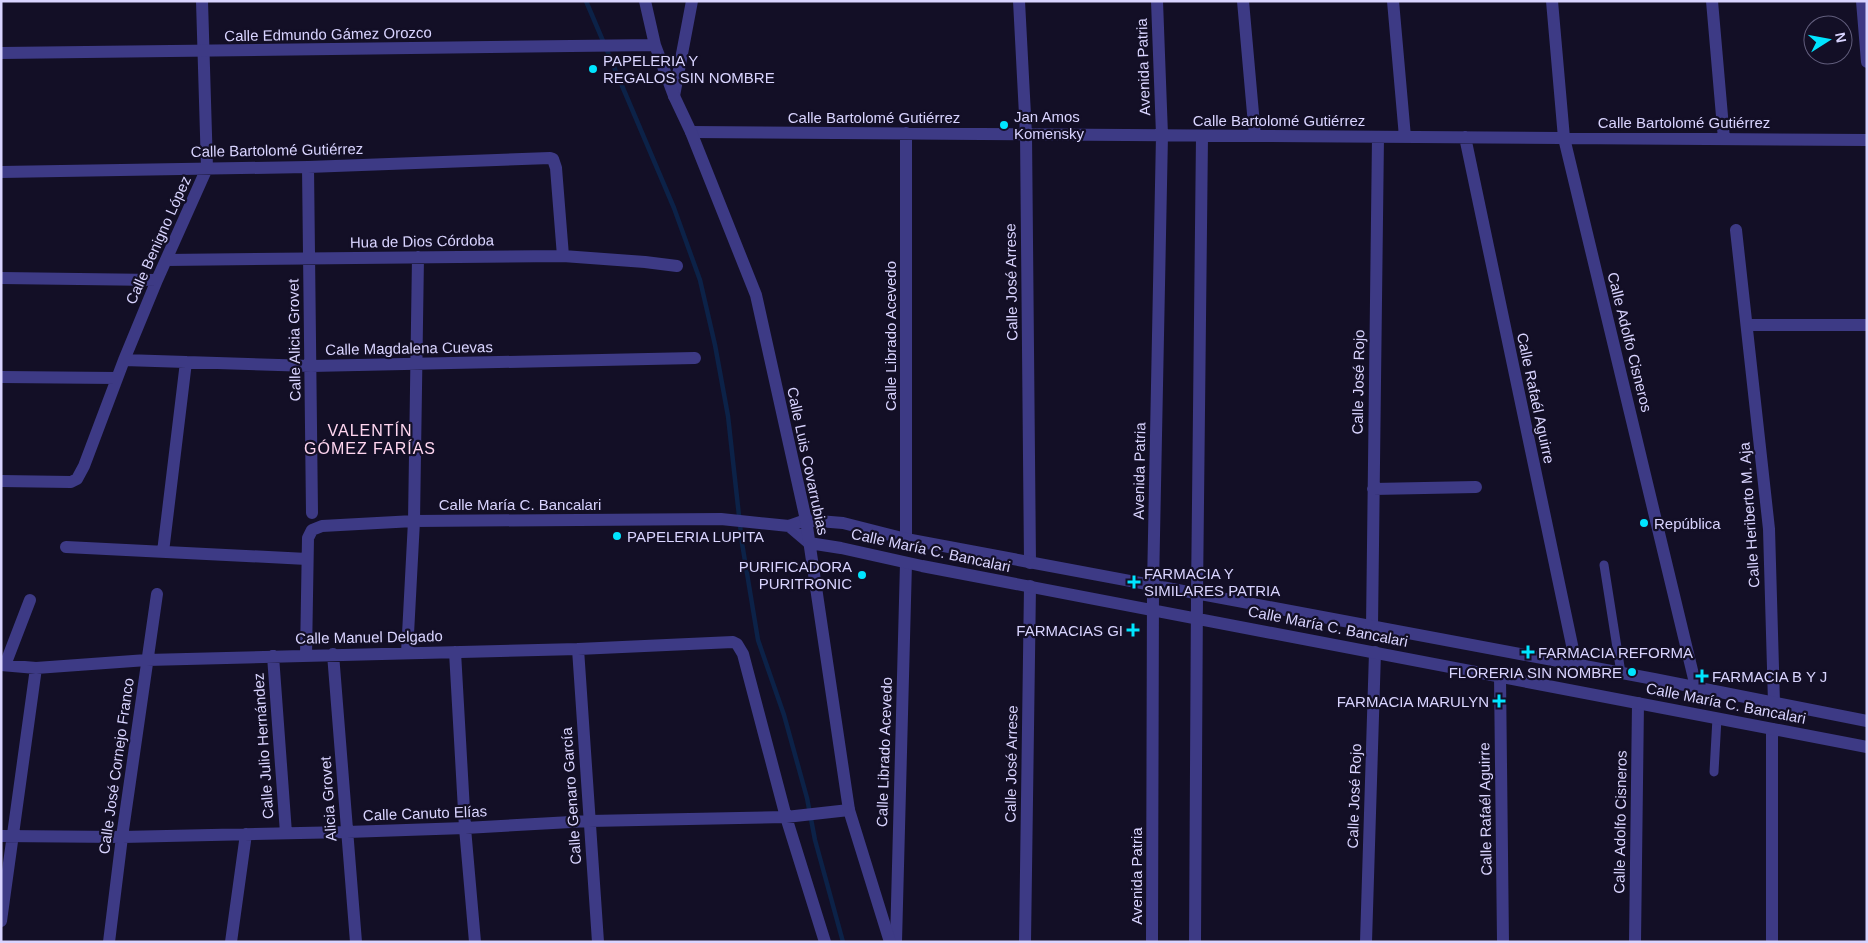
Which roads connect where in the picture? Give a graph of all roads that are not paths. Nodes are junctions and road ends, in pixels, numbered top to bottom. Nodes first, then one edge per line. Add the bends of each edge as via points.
1 (202, 1) edge
2 (645, 1) edge
3 (692, 1) edge
4 (1019, 1) edge
5 (1157, 1) edge
6 (1243, 1) edge
7 (1393, 1) edge
8 (1552, 1) edge
9 (1712, 1) edge
10 (1862, 1) edge
11 (655, 45) junction
12 (203, 52) junction
13 (1, 53) edge
14 (1867, 62) edge
15 (674, 96) junction
16 (691, 132) junction
17 (906, 134) junction
18 (1026, 134) junction
19 (1162, 135) junction
20 (1202, 136) junction
21 (1255, 136) junction
22 (1378, 137) junction
23 (1405, 137) junction
24 (1465, 137) junction
25 (1564, 138) junction
26 (1724, 139) junction
27 (1867, 140) edge
28 (308, 166) junction
29 (207, 168) junction
30 (1, 172) edge
31 (1736, 230) dead end
32 (563, 256) junction
33 (418, 257) junction
34 (309, 259) junction
35 (166, 260) junction
36 (678, 266) dead end
37 (1, 278) edge
38 (157, 280) junction
39 (1747, 325) junction
40 (1867, 325) edge
41 (694, 358) dead end
42 (124, 360) junction
43 (186, 362) junction
44 (416, 364) junction
45 (310, 366) junction
46 (1, 377) edge
47 (117, 378) junction
48 (1, 481) edge
49 (1476, 487) dead end
50 (1373, 489) junction
51 (312, 513) dead end
52 (806, 520) junction
53 (414, 521) junction
54 (784, 525) junction
55 (906, 539) junction
56 (809, 543) junction
57 (66, 547) dead end
58 (163, 552) junction
59 (307, 560) junction
60 (906, 563) junction
61 (1030, 563) junction
62 (1604, 564) dead end
63 (1030, 586) junction
64 (1153, 586) junction
65 (157, 594) dead end
66 (1197, 594) junction
67 (30, 600) dead end
68 (1152, 610) junction
69 (1196, 618) junction
70 (1372, 627) junction
71 (578, 648) junction
72 (456, 652) junction
73 (1375, 652) junction
74 (407, 653) junction
75 (334, 654) junction
76 (306, 655) junction
77 (273, 656) junction
78 (147, 660) junction
79 (1576, 664) junction
80 (3, 665) edge
81 (36, 668) junction
82 (1621, 673) junction
83 (1500, 676) junction
84 (1696, 687) junction
85 (1638, 703) junction
86 (1774, 703) junction
87 (1717, 718) junction
88 (1867, 721) edge
89 (1772, 729) junction
90 (1867, 746) edge
91 (1714, 772) dead end
92 (850, 810) junction
93 (789, 816) junction
94 (589, 821) junction
95 (465, 828) junction
96 (347, 832) junction
97 (286, 833) junction
98 (246, 834) junction
99 (7, 836) edge
100 (122, 837) junction
101 (1, 921) edge
102 (109, 942) edge
103 (231, 942) edge
104 (356, 942) edge
105 (475, 942) edge
106 (598, 942) edge
107 (825, 942) edge
108 (890, 942) edge
109 (896, 942) edge
110 (1026, 942) edge
111 (1152, 942) edge
112 (1195, 942) edge
113 (1366, 942) edge
114 (1503, 942) edge
115 (1635, 942) edge
116 (1772, 942) edge

1 - 12 street, Calle Benigno López
2 - 11 street, Calle Luis Covarrubias
3 - 15 street
4 - 18 street, Calle José Arrese
5 - 19 street, Avenida Patria
6 - 21 street
7 - 23 street
8 - 25 street, Calle Adolfo Cisneros
9 - 26 street
10 - 14 street
11 - 12 street, Calle Edmundo Gámez Orozco
11 - 15 street, Calle Luis Covarrubias
12 - 13 street, Calle Edmundo Gámez Orozco
12 - 29 street, Calle Benigno López
15 - 16 street, Calle Luis Covarrubias
16 - 17 street, Calle Bartolomé Gutiérrez
16 - 52 street, Calle Luis Covarrubias via 756,295
17 - 18 street, Calle Bartolomé Gutiérrez
17 - 55 street, Calle Librado Acevedo
18 - 19 street, Calle Bartolomé Gutiérrez
18 - 61 street, Calle José Arrese
19 - 20 street, Calle Bartolomé Gutiérrez
19 - 64 street, Avenida Patria
20 - 21 street, Calle Bartolomé Gutiérrez
20 - 66 street
21 - 22 street, Calle Bartolomé Gutiérrez
22 - 23 street, Calle Bartolomé Gutiérrez
22 - 50 street, Calle José Rojo
23 - 24 street, Calle Bartolomé Gutiérrez
24 - 25 street, Calle Bartolomé Gutiérrez
24 - 79 street, Calle Rafaél Aguirre
25 - 26 street, Calle Bartolomé Gutiérrez
25 - 84 street, Calle Adolfo Cisneros
26 - 27 street, Calle Bartolomé Gutiérrez
28 - 29 street, Calle Bartolomé Gutiérrez
28 - 32 street, Calle Bartolomé Gutiérrez via 553,159
28 - 34 street, Calle Alicia Grovet
29 - 30 street, Calle Bartolomé Gutiérrez
29 - 35 street, Calle Benigno López
31 - 39 street, Calle Heriberto M. Aja
32 - 33 street, Hua de Dios Córdoba
32 - 36 street, Hua de Dios Córdoba
33 - 34 street, Hua de Dios Córdoba
33 - 44 street
34 - 35 street, Hua de Dios Córdoba
34 - 45 street, Calle Alicia Grovet
35 - 38 street, Calle Benigno López
37 - 38 street
38 - 42 street, Calle Benigno López
39 - 40 street
39 - 86 street, Calle Heriberto M. Aja via 1769,529
41 - 44 street, Calle Magdalena Cuevas
42 - 43 street, Calle Magdalena Cuevas
42 - 47 street, Calle Benigno López
43 - 45 street, Calle Magdalena Cuevas
43 - 58 street
44 - 45 street, Calle Magdalena Cuevas
44 - 53 street
45 - 51 street, Calle Alicia Grovet
46 - 47 street
47 - 48 street, Calle Benigno López via 77,479 64,483
49 - 50 street
50 - 70 street, Calle José Rojo
52 - 54 street, Calle María C. Bancalari
52 - 55 street, Calle María C. Bancalari via 844,523
52 - 56 street, Calle Luis Covarrubias
53 - 54 street, Calle María C. Bancalari via 721,519
53 - 59 street, Calle María C. Bancalari via 322,526 312,530 308,538
53 - 74 street
54 - 56 street
55 - 61 street, Calle María C. Bancalari
56 - 60 street, Calle María C. Bancalari
56 - 92 street, Calle Luis Covarrubias
57 - 58 street
58 - 59 street
59 - 76 street
60 - 63 street, Calle María C. Bancalari
60 - 109 street, Calle Librado Acevedo
61 - 64 street, Calle María C. Bancalari
62 - 82 lane
63 - 68 street, Calle María C. Bancalari
63 - 110 street, Calle José Arrese
64 - 66 street, Calle María C. Bancalari
64 - 68 street, Avenida Patria
65 - 78 street, Calle José Cornejo Franco
66 - 69 street
66 - 70 street, Calle María C. Bancalari
67 - 80 street
68 - 69 street, Calle María C. Bancalari
68 - 111 street, Avenida Patria
69 - 73 street, Calle María C. Bancalari
69 - 112 street
70 - 79 street, Calle María C. Bancalari
71 - 72 street, Calle Manuel Delgado
71 - 93 street, Calle Manuel Delgado via 729,641 737,644
71 - 94 street, Calle Genaro García
72 - 74 street, Calle Manuel Delgado
72 - 95 street
73 - 83 street, Calle María C. Bancalari
73 - 113 street, Calle José Rojo
74 - 75 street, Calle Manuel Delgado
75 - 76 street, Calle Manuel Delgado
75 - 96 street, Alicia Grovet
76 - 77 street, Calle Manuel Delgado
77 - 78 street, Calle Manuel Delgado
77 - 97 street, Calle Julio Hernández
78 - 81 street, Calle Manuel Delgado
78 - 100 street, Calle José Cornejo Franco
79 - 82 street, Calle María C. Bancalari
80 - 81 street, Calle Manuel Delgado
81 - 99 street
82 - 84 street, Calle María C. Bancalari
83 - 85 street, Calle María C. Bancalari
83 - 114 street, Calle Rafaél Aguirre
84 - 86 street, Calle María C. Bancalari
85 - 87 street, Calle María C. Bancalari
85 - 115 street, Calle Adolfo Cisneros
86 - 88 street, Calle María C. Bancalari
87 - 89 street, Calle María C. Bancalari
87 - 91 lane
89 - 90 street, Calle María C. Bancalari
89 - 116 street
92 - 93 street, Calle Canuto Elías
92 - 108 street, Calle Luis Covarrubias
93 - 94 street, Calle Canuto Elías
93 - 107 street
94 - 95 street, Calle Canuto Elías
94 - 106 street, Calle Genaro García
95 - 96 street, Calle Canuto Elías
95 - 105 street
96 - 97 street, Calle Canuto Elías
96 - 104 street, Alicia Grovet
97 - 98 street, Calle Canuto Elías
98 - 100 street, Calle Canuto Elías
98 - 103 street, Calle Julio Hernández
99 - 100 street, Calle Canuto Elías
99 - 101 street
100 - 102 street, Calle José Cornejo Franco

